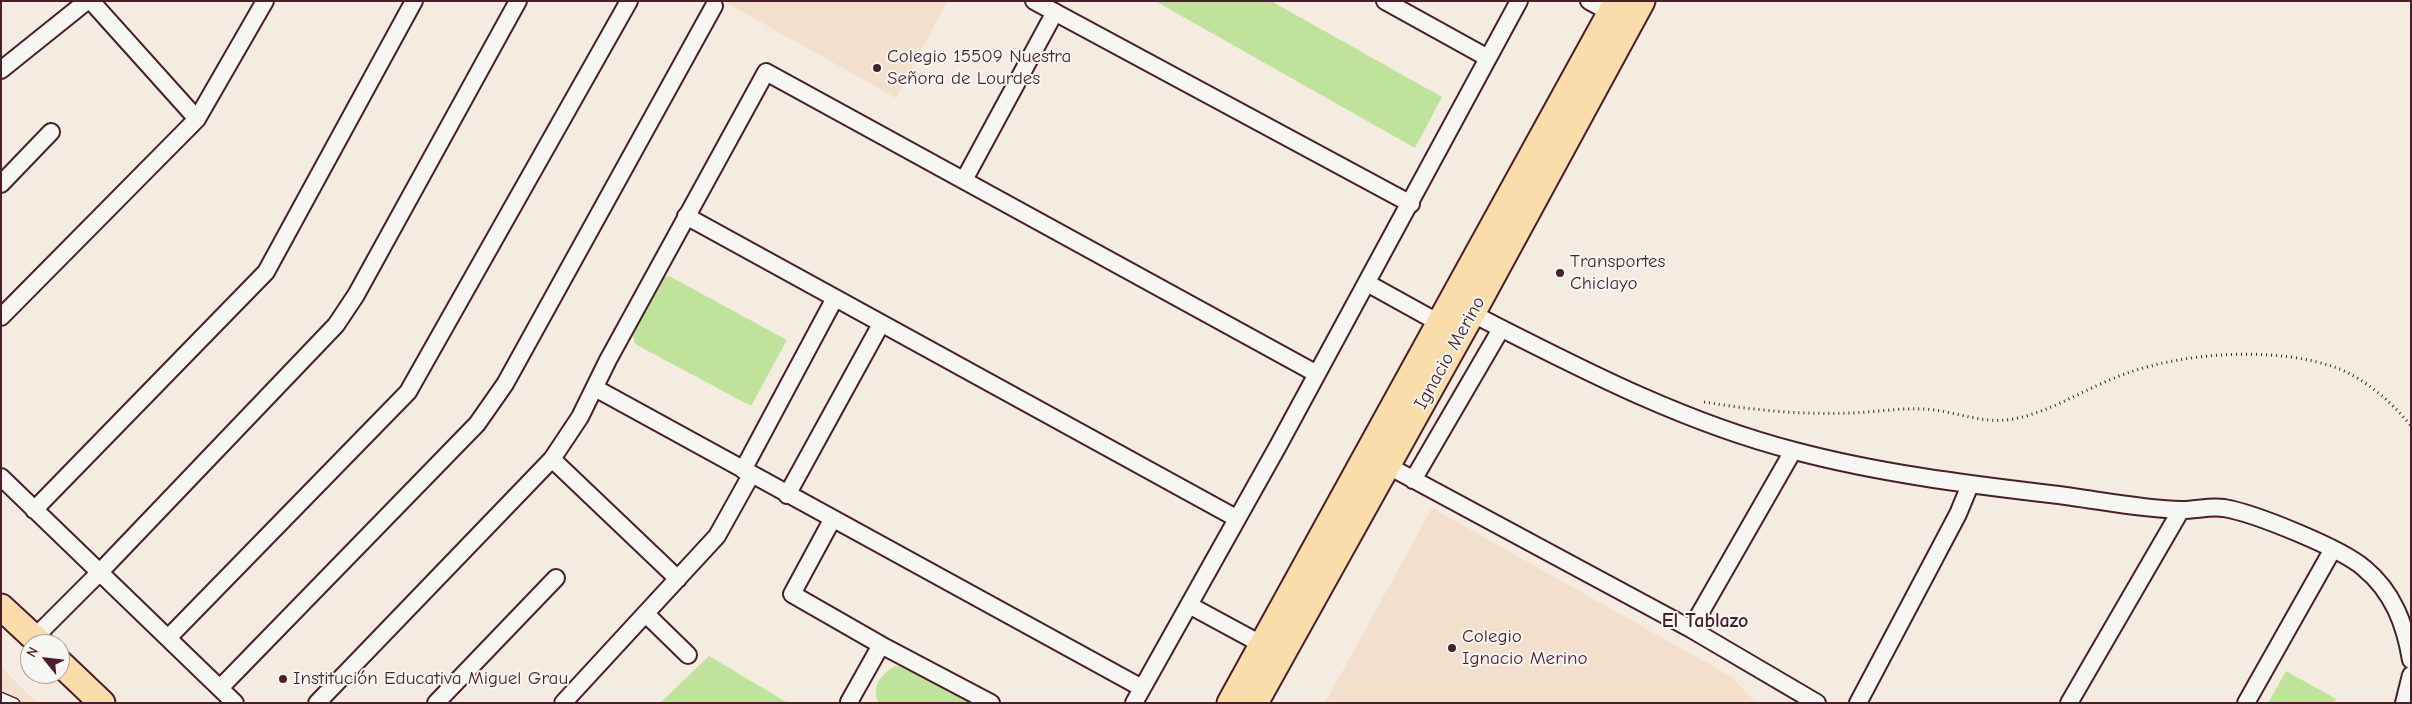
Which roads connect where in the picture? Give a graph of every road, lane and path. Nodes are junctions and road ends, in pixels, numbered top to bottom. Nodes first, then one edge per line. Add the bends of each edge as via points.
1 (87, 1) edge
2 (91, 1) edge
3 (265, 1) edge
4 (414, 1) edge
5 (518, 1) edge
6 (629, 1) edge
7 (1034, 1) edge
8 (1385, 1) edge
9 (1519, 1) edge
10 (1588, 1) edge
11 (1642, 1) edge
12 (714, 6) dead end
13 (1614, 7) edge
14 (1056, 12) junction
15 (1488, 58) junction
16 (1, 70) edge
17 (196, 119) junction
18 (51, 132) dead end
19 (964, 180) junction
20 (1, 184) edge
21 (1411, 204) junction
22 (686, 216) junction
23 (1367, 283) junction
24 (835, 298) junction
25 (1455, 314) junction
26 (1, 317) edge
27 (881, 324) junction
28 (1501, 328) junction
29 (1317, 374) junction
30 (594, 388) junction
31 (1698, 401) dead end
32 (2411, 426) edge
33 (1793, 451) junction
34 (552, 459) junction
35 (1377, 460) junction
36 (747, 472) junction
37 (1, 478) edge
38 (1413, 480) junction
39 (1970, 485) junction
40 (787, 495) junction
41 (34, 510) junction
42 (2181, 510) junction
43 (1236, 518) junction
44 (832, 520) junction
45 (2333, 549) junction
46 (99, 573) junction
47 (556, 578) dead end
48 (678, 578) junction
49 (1190, 605) junction
50 (1, 607) edge
51 (646, 614) junction
52 (1691, 629) junction
53 (30, 634) edge
54 (43, 634) edge
55 (168, 638) junction
56 (1261, 644) junction
57 (881, 645) junction
58 (688, 656) dead end
59 (2411, 660) edge
60 (70, 673) edge
61 (2411, 675) edge
62 (220, 688) junction
63 (1142, 688) junction
64 (1, 697) edge
65 (15, 703) edge
66 (102, 703) edge
67 (235, 703) edge
68 (317, 703) edge
69 (436, 703) edge
70 (563, 703) edge
71 (851, 703) edge
72 (991, 703) edge
73 (1134, 703) edge
74 (1230, 703) edge
75 (1254, 703) edge
76 (1817, 703) edge
77 (1858, 703) edge
78 (2068, 703) edge
79 (2246, 703) edge
80 (2404, 703) edge

1 - 16 street
2 - 17 street
3 - 17 street
4 - 41 street via 266,272
5 - 46 street via 356,295 336,325
6 - 55 street via 408,392
7 - 14 street
8 - 15 street
9 - 15 street
10 - 13 street
11 - 25 main road, Ignacio Merino
12 - 62 street via 505,384 477,424
13 - 25 main road
14 - 19 street
14 - 21 street
15 - 21 street
17 - 26 street
18 - 20 street
19 - 22 street via 766,72
19 - 29 street
21 - 23 street
22 - 24 street
22 - 30 street
23 - 25 street
23 - 29 street
24 - 27 street
24 - 36 street
25 - 28 street
25 - 35 main road
25 - 35 main road, Ignacio Merino
27 - 40 street
27 - 43 street
28 - 33 street via 1626,390 1695,418
28 - 38 street
29 - 43 street
30 - 34 street via 580,417
30 - 36 street
31 - 32 path via 1806,412 1925,409 1995,421 2038,412 2122,374 2153,364 2213,357 2281,357 2314,361 2339,369 2380,396
33 - 39 street
33 - 52 street
34 - 48 street
34 - 68 street
35 - 38 street
35 - 56 main road
35 - 75 main road, Ignacio Merino
36 - 40 street
36 - 48 street via 717,536
37 - 41 street
38 - 52 street
39 - 42 street
39 - 77 street via 1958,514
40 - 44 street
41 - 46 street
42 - 45 street via 2221,508 2240,512
42 - 78 street
43 - 49 street
44 - 57 street via 792,594
44 - 63 street
45 - 59 street via 2364,568 2385,589 2404,625
45 - 79 street
46 - 54 street
46 - 55 street
47 - 69 street
48 - 51 street
49 - 56 street
49 - 63 street
50 - 53 main road
51 - 58 street
51 - 70 street
52 - 76 street
55 - 62 street
56 - 74 main road
57 - 71 street
57 - 72 street
60 - 66 main road
61 - 80 street
62 - 67 street
63 - 73 street
64 - 65 lane

